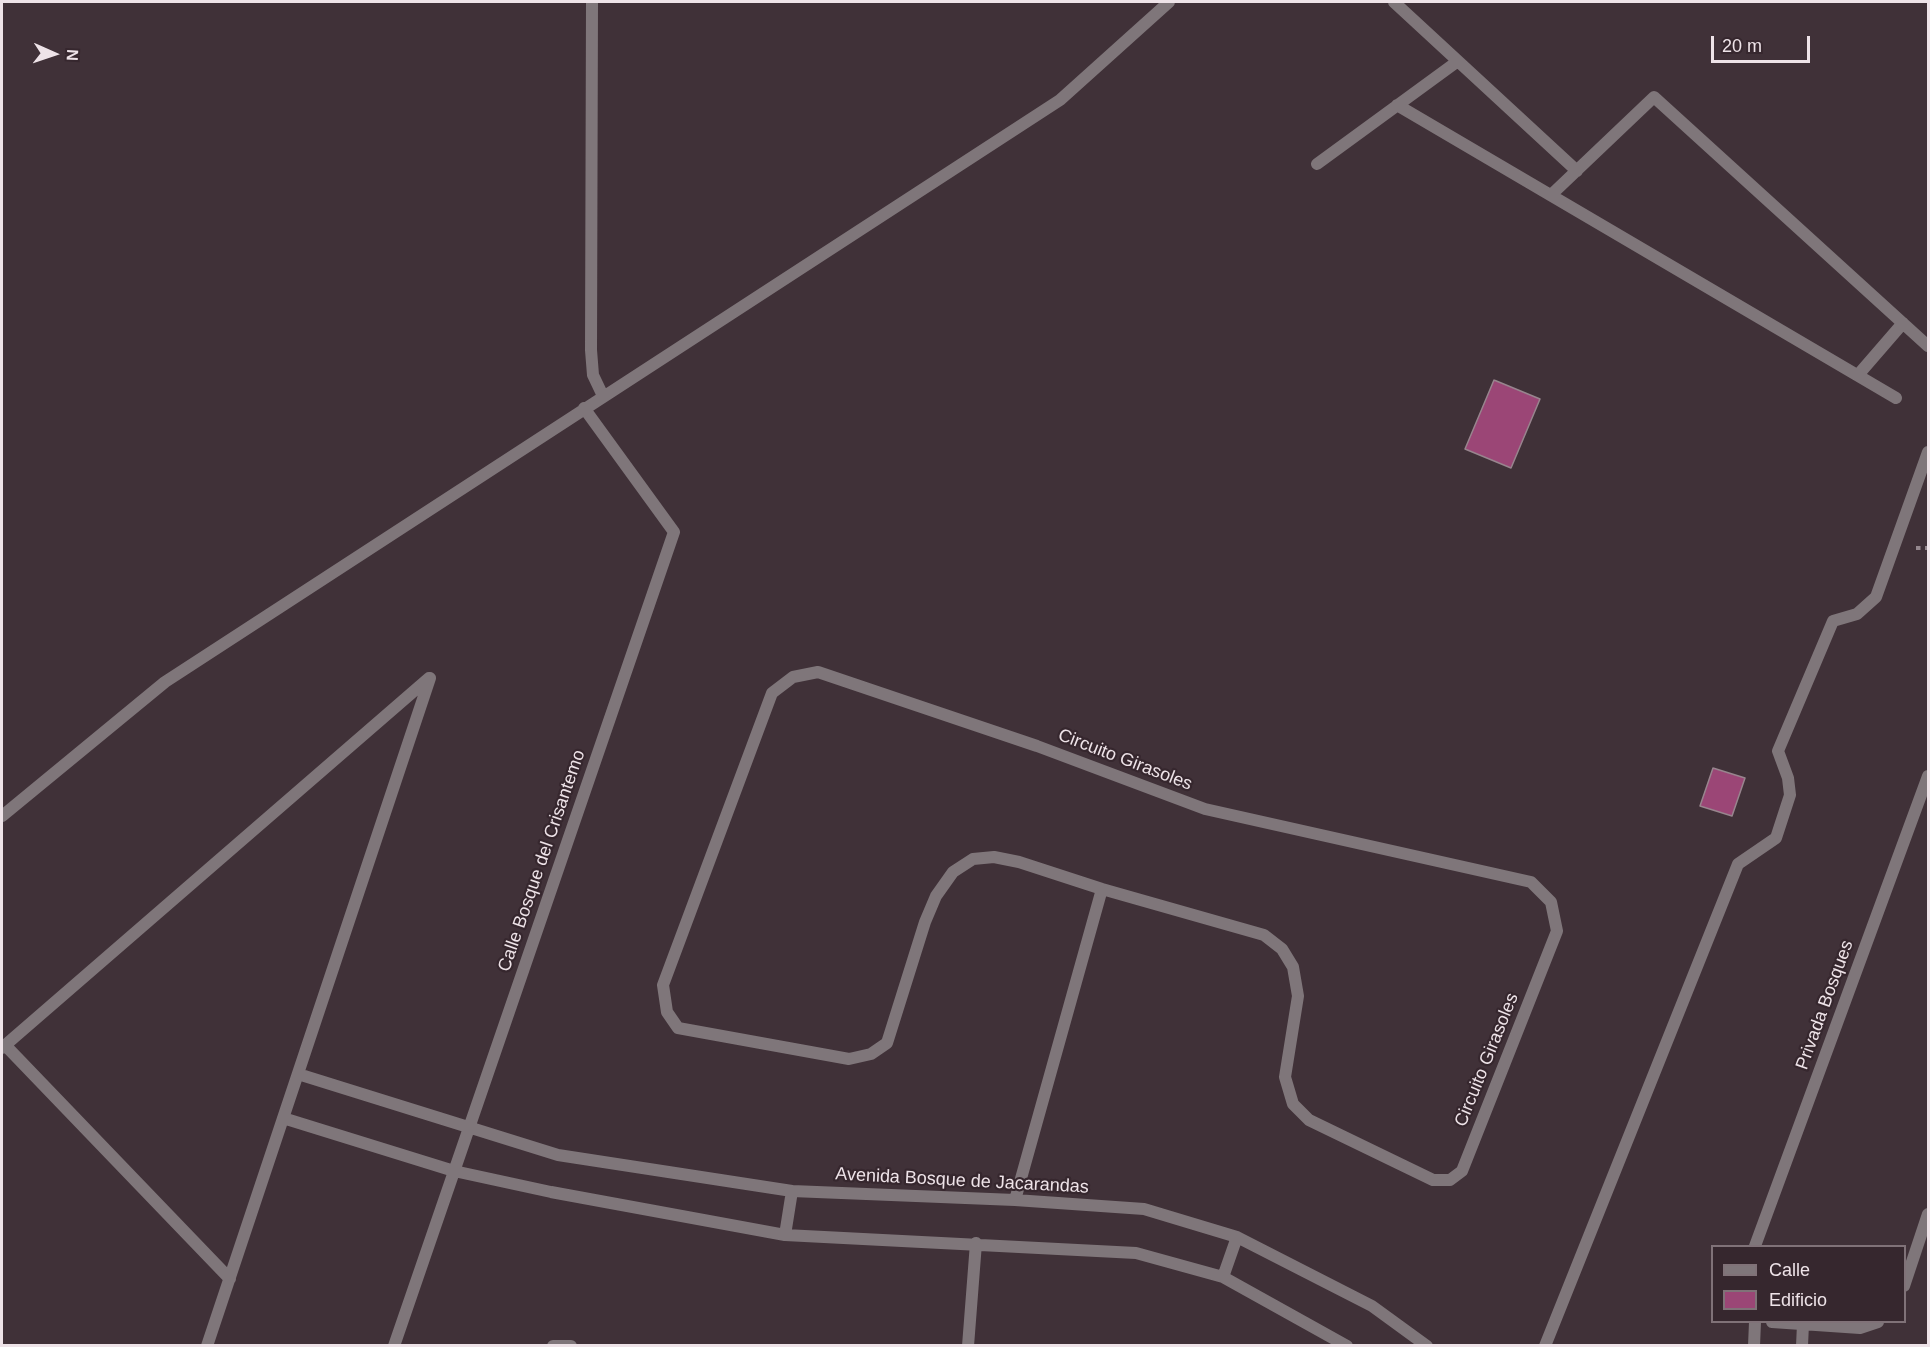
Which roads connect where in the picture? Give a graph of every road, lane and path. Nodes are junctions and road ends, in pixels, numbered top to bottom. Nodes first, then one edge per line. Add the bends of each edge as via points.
1 (592, 2) edge
2 (1169, 2) edge
3 (1394, 2) edge
4 (1458, 61) junction
5 (1397, 105) junction
6 (1317, 164) dead end
7 (1577, 171) junction
8 (1551, 195) junction
9 (1903, 323) junction
10 (1929, 346) edge
11 (1858, 375) junction
12 (603, 396) junction
13 (1896, 398) dead end
14 (584, 408) junction
15 (1929, 452) edge
16 (1929, 776) edge
17 (2, 816) edge
18 (1102, 889) junction
19 (3, 1047) edge
20 (298, 1074) junction
21 (283, 1118) junction
22 (469, 1128) junction
23 (454, 1171) junction
24 (792, 1191) junction
25 (1015, 1200) junction
26 (1929, 1214) edge
27 (785, 1235) junction
28 (1237, 1237) junction
29 (976, 1243) junction
30 (1755, 1245) edge
31 (1223, 1277) junction
32 (230, 1279) junction
33 (1906, 1283) edge
34 (1755, 1323) edge
35 (1788, 1323) edge
36 (1875, 1323) edge
37 (1803, 1324) junction
38 (207, 1346) edge
39 (394, 1346) edge
40 (553, 1346) edge
41 (571, 1346) edge
42 (968, 1346) edge
43 (1347, 1346) edge
44 (1427, 1346) edge
45 (1545, 1346) edge
46 (1754, 1346) edge
47 (1802, 1346) edge

1 - 12 street via 591,350 593,375
2 - 12 street via 1060,100
3 - 4 street
4 - 5 street
4 - 7 street
5 - 6 street
5 - 8 street
7 - 8 street
7 - 9 street via 1654,97
8 - 11 street
9 - 10 street
9 - 11 street
11 - 13 street
12 - 14 street
14 - 17 street via 165,682
14 - 22 street, Calle Bosque del Crisantemo via 674,532
15 - 45 street via 1876,597 1857,614 1833,621 1828,632 1778,751 1790,795 1776,838 1738,864
16 - 30 street, Privada Bosques
18 - 18 street, Circuito Girasoles via 1264,934 1282,949 1293,967 1298,996 1285,1077 1293,1104 1309,1120 1433,1180 1450,1180 1462,1171 1557,931 1551,902 1531,882 1205,809 1037,746 818,672 793,677 771,693 663,985 667,1012 678,1028 849,1059 871,1053 886,1042 925,922 936,896 953,872 973,860 994,857
18 - 25 street
19 - 20 street via 430,678
19 - 32 street
20 - 21 street
20 - 22 street, Avenida Bosque de Jacarandas
21 - 23 street
21 - 32 street
22 - 23 street, Calle Bosque del Crisantemo
22 - 24 street, Avenida Bosque de Jacarandas via 558,1155
23 - 27 street
23 - 39 street, Calle Bosque del Crisantemo
24 - 25 street, Avenida Bosque de Jacarandas
24 - 27 street
25 - 28 street, Avenida Bosque de Jacarandas via 1144,1209
26 - 33 street
27 - 29 street
28 - 31 street
28 - 44 street, Avenida Bosque de Jacarandas via 1372,1306
29 - 31 street via 1136,1252
29 - 42 street
31 - 43 street
32 - 38 street
34 - 46 street
35 - 37 street
36 - 37 street via 1860,1328
37 - 47 street
40 - 41 street

